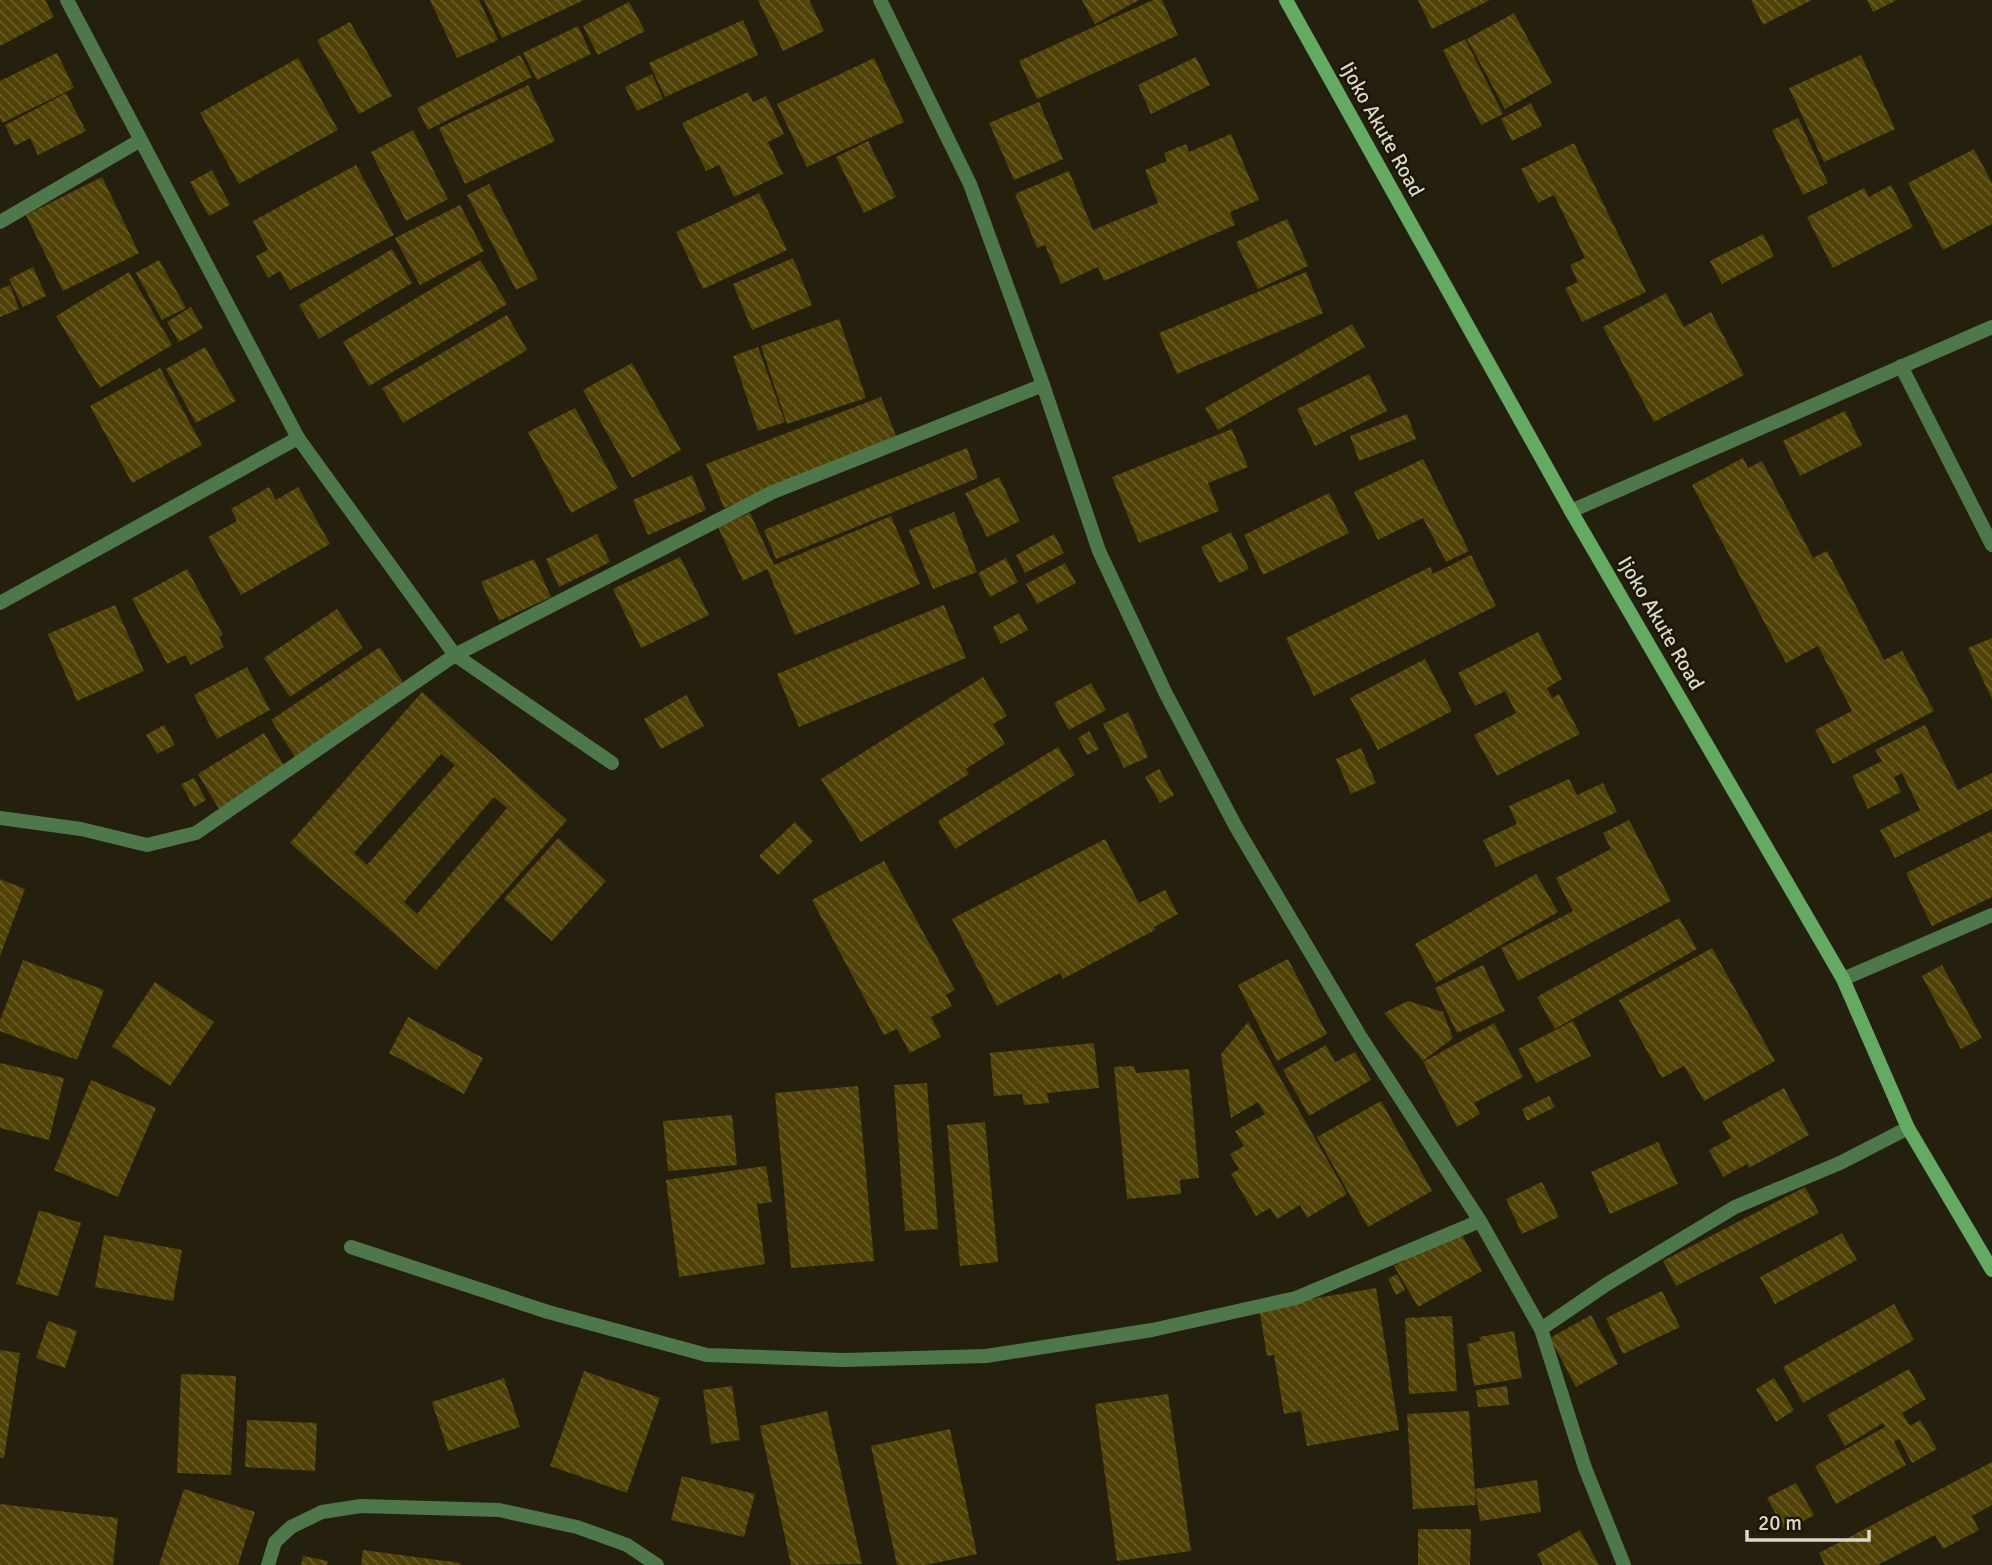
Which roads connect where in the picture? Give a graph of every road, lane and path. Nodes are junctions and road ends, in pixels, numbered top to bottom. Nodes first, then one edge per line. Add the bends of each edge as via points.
1 (67, 0) edge
2 (880, 0) edge
3 (1286, 0) edge
4 (139, 141) junction
5 (0, 222) edge
6 (1992, 327) edge
7 (1901, 366) junction
8 (1044, 385) junction
9 (298, 438) junction
10 (1571, 511) junction
11 (1992, 545) edge
12 (0, 603) edge
13 (455, 655) junction
14 (612, 763) dead end
15 (0, 818) edge
16 (1992, 915) edge
17 (1843, 979) junction
18 (1908, 1128) junction
19 (1480, 1221) junction
20 (351, 1247) dead end
21 (1992, 1270) edge
22 (1541, 1329) junction
23 (268, 1565) edge
24 (657, 1565) edge
25 (1624, 1565) edge

1 - 4 street
2 - 8 street via 970,184
3 - 10 main road, Ijoko Akute Road
4 - 5 street
4 - 9 street
6 - 7 street
7 - 10 street
7 - 11 street
8 - 13 street via 773,492
8 - 19 street via 1098,551 1164,692 1236,827 1360,1036
9 - 12 street
9 - 13 street
10 - 17 main road, Ijoko Akute Road
13 - 14 street
13 - 15 street via 196,833 147,845 81,829
16 - 17 street
17 - 18 main road, Ijoko Akute Road
18 - 21 main road, Ijoko Akute Road
18 - 22 street via 1840,1163 1735,1207
19 - 20 street via 1296,1298 1152,1331 986,1356 842,1360 707,1355 548,1312
19 - 22 street
22 - 25 street via 1585,1468
23 - 24 street via 275,1542 291,1527 322,1512 361,1506 499,1510 577,1527 627,1545

